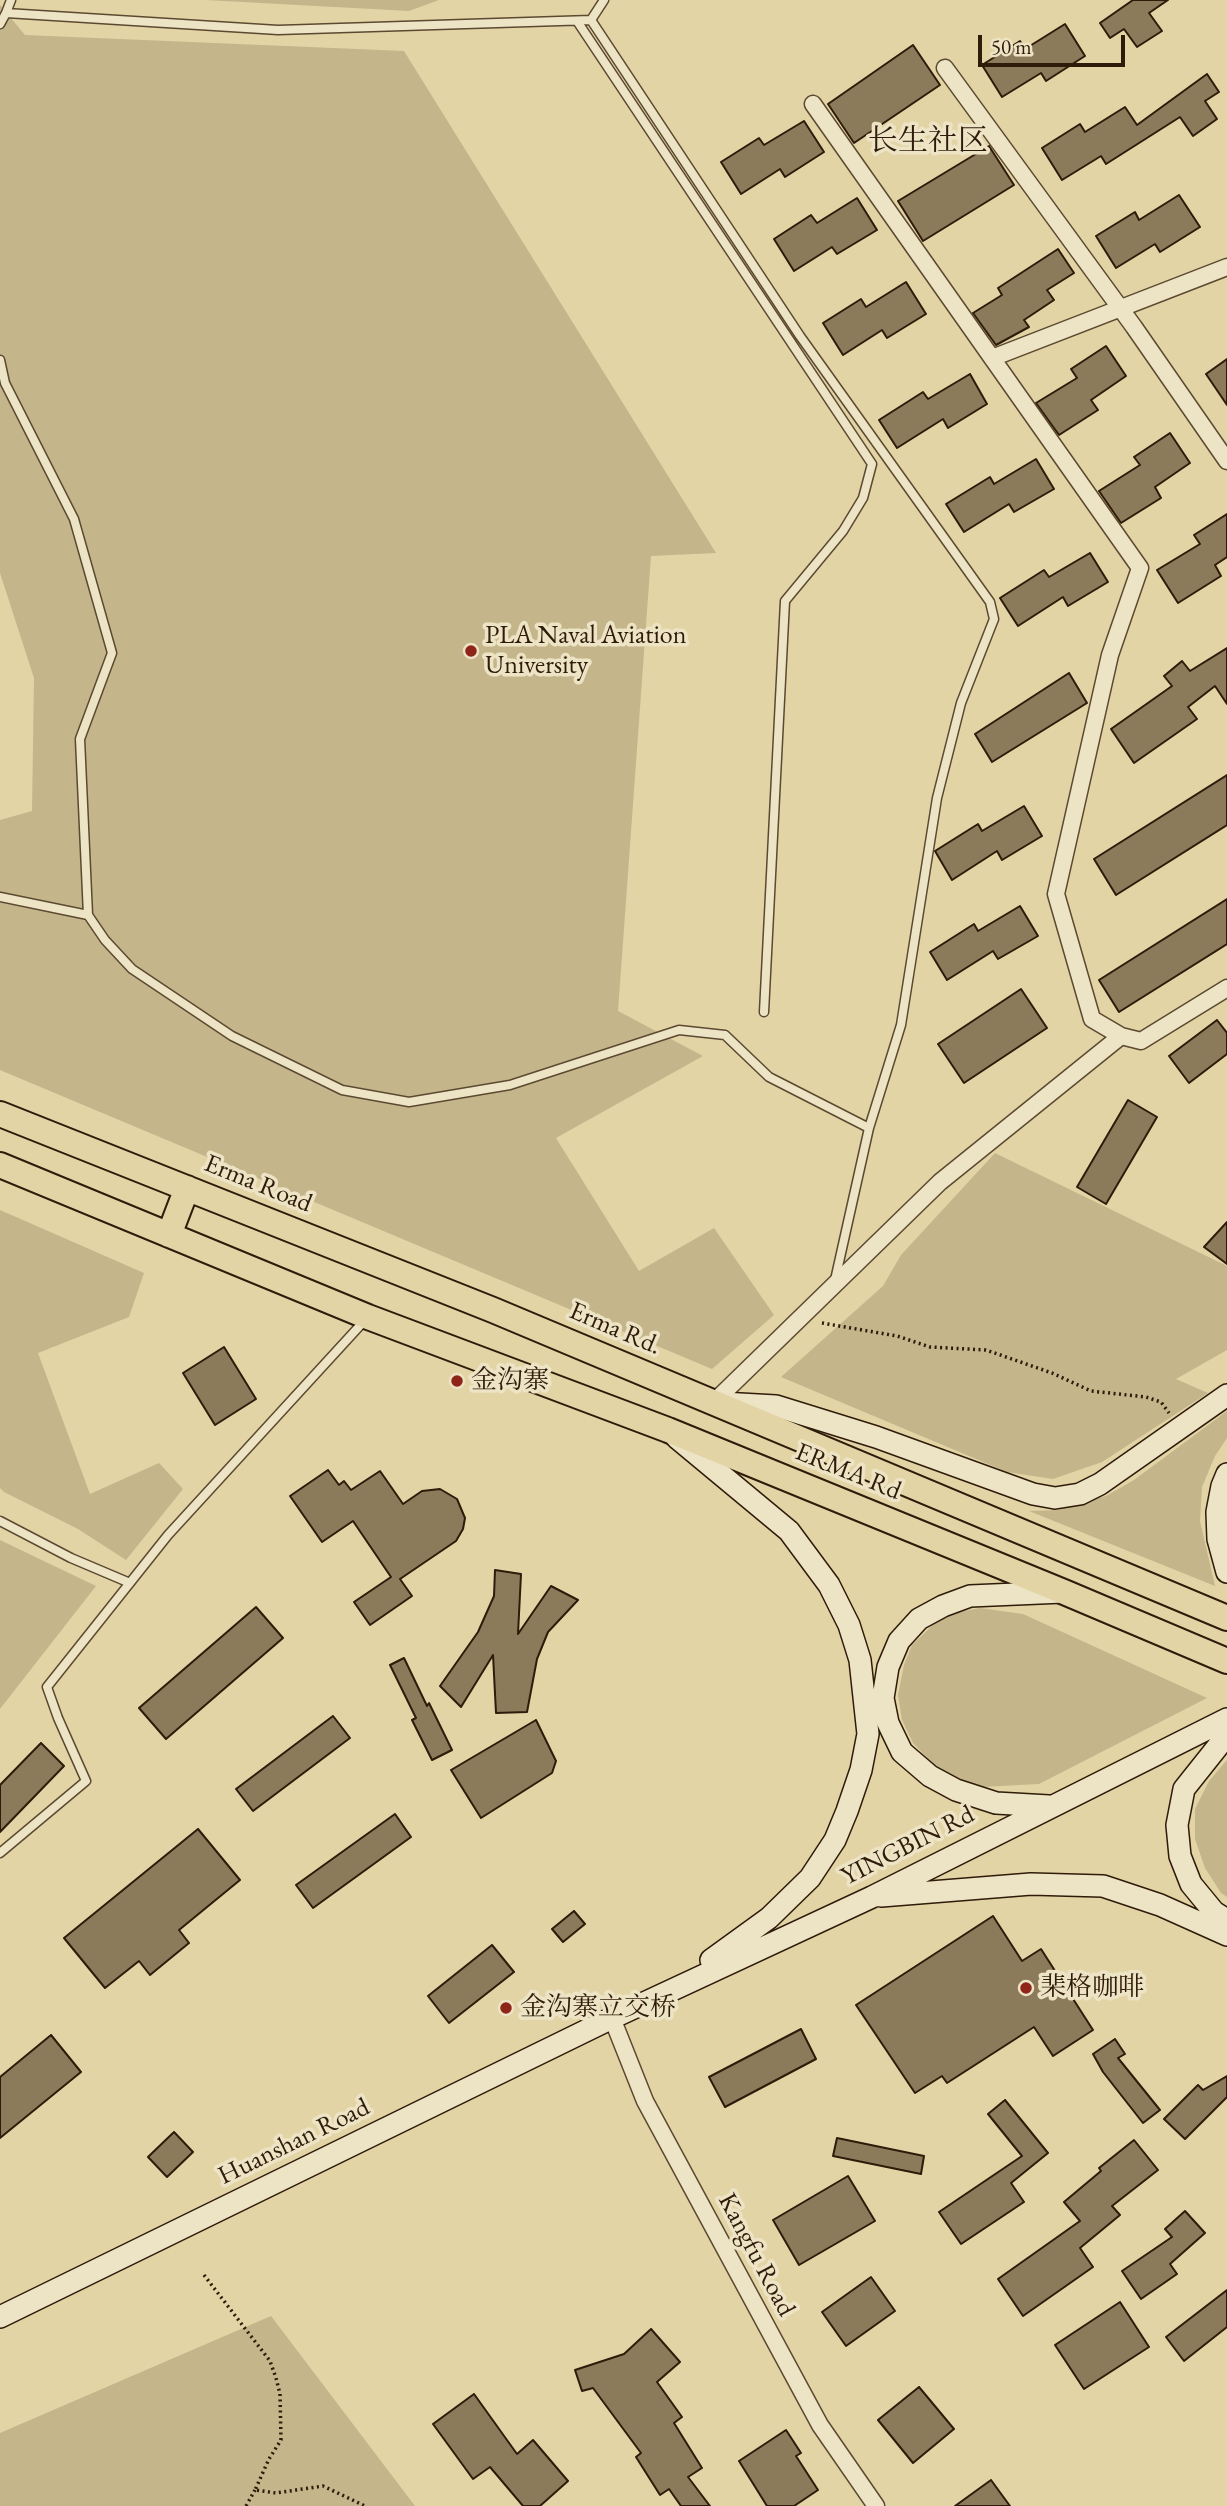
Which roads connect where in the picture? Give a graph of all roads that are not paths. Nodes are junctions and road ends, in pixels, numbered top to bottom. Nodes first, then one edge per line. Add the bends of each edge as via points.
1 (12, 0) edge
2 (604, 0) edge
3 (6, 13) junction
4 (577, 20) junction
5 (591, 20) junction
6 (0, 24) edge
7 (945, 68) dead end
8 (813, 104) dead end
9 (1227, 267) edge
10 (1121, 309) junction
11 (992, 358) junction
12 (0, 360) edge
13 (1227, 461) edge
14 (0, 897) edge
15 (88, 915) junction
16 (1227, 988) edge
17 (764, 1012) dead end
18 (1121, 1036) junction
19 (0, 1114) edge
20 (869, 1128) junction
21 (0, 1165) edge
22 (187, 1188) junction
23 (169, 1235) junction
24 (835, 1283) junction
25 (368, 1317) junction
26 (1227, 1395) edge
27 (713, 1403) junction
28 (668, 1430) junction
29 (1227, 1475) edge
30 (0, 1521) edge
31 (1227, 1572) edge
32 (130, 1583) junction
33 (1064, 1592) junction
34 (1227, 1618) edge
35 (1217, 1658) edge
36 (1227, 1718) edge
37 (1227, 1735) edge
38 (1051, 1806) junction
39 (0, 1853) edge
40 (872, 1897) junction
41 (1227, 1920) edge
42 (1227, 1935) edge
43 (673, 1988) junction
44 (612, 2018) junction
45 (0, 2317) edge
46 (876, 2506) edge

1 - 3 lane
2 - 5 lane
3 - 4 lane via 278,30
3 - 6 lane
4 - 5 lane
4 - 17 lane via 872,464 863,498 843,531 785,601
5 - 20 lane via 800,336 990,602 994,620 961,703 937,798 901,1025
7 - 10 street
8 - 11 street
9 - 10 street
10 - 11 street
10 - 13 street
11 - 18 street via 1140,568 1110,655 1056,894 1092,1019
12 - 15 lane via 5,383 74,519 112,653 80,739
14 - 15 lane
15 - 20 lane via 132,969 232,1036 342,1090 409,1102 485,1089 679,1030 725,1035 769,1077
16 - 18 street via 1141,1041
18 - 24 street via 940,1182
19 - 22 main road, Erma Road
20 - 24 lane
21 - 23 main road
22 - 23 main road
22 - 27 main road, Erma Road
23 - 25 main road
24 - 27 street
25 - 28 main road
25 - 32 lane via 168,1535
26 - 27 main road via 1100,1484 1080,1494 1055,1498 776,1406
27 - 34 main road, ERMA Rd
28 - 33 main road, ERMA Rd
28 - 43 main road via 789,1531 829,1585 860,1660 868,1734 847,1811 810,1878 769,1918
29 - 31 main road via 1217,1512 1217,1539
30 - 32 lane
32 - 39 lane via 47,1687 86,1782
33 - 35 main road, ERMA Rd
33 - 38 main road via 970,1596 919,1619 899,1641 888,1667 883,1698 888,1723 902,1752 930,1776 996,1803
36 - 38 main road, YINGBIN Rd
37 - 41 main road via 1184,1789 1177,1825 1180,1856 1191,1884 1214,1912
38 - 40 main road, YINGBIN Rd
40 - 42 main road via 1031,1884 1103,1886
40 - 43 main road, YINGBIN Rd
43 - 44 main road, YINGBIN Rd
44 - 45 main road, Huanshan Road
44 - 46 street, Kangfu Road via 645,2101 677,2161 820,2425

